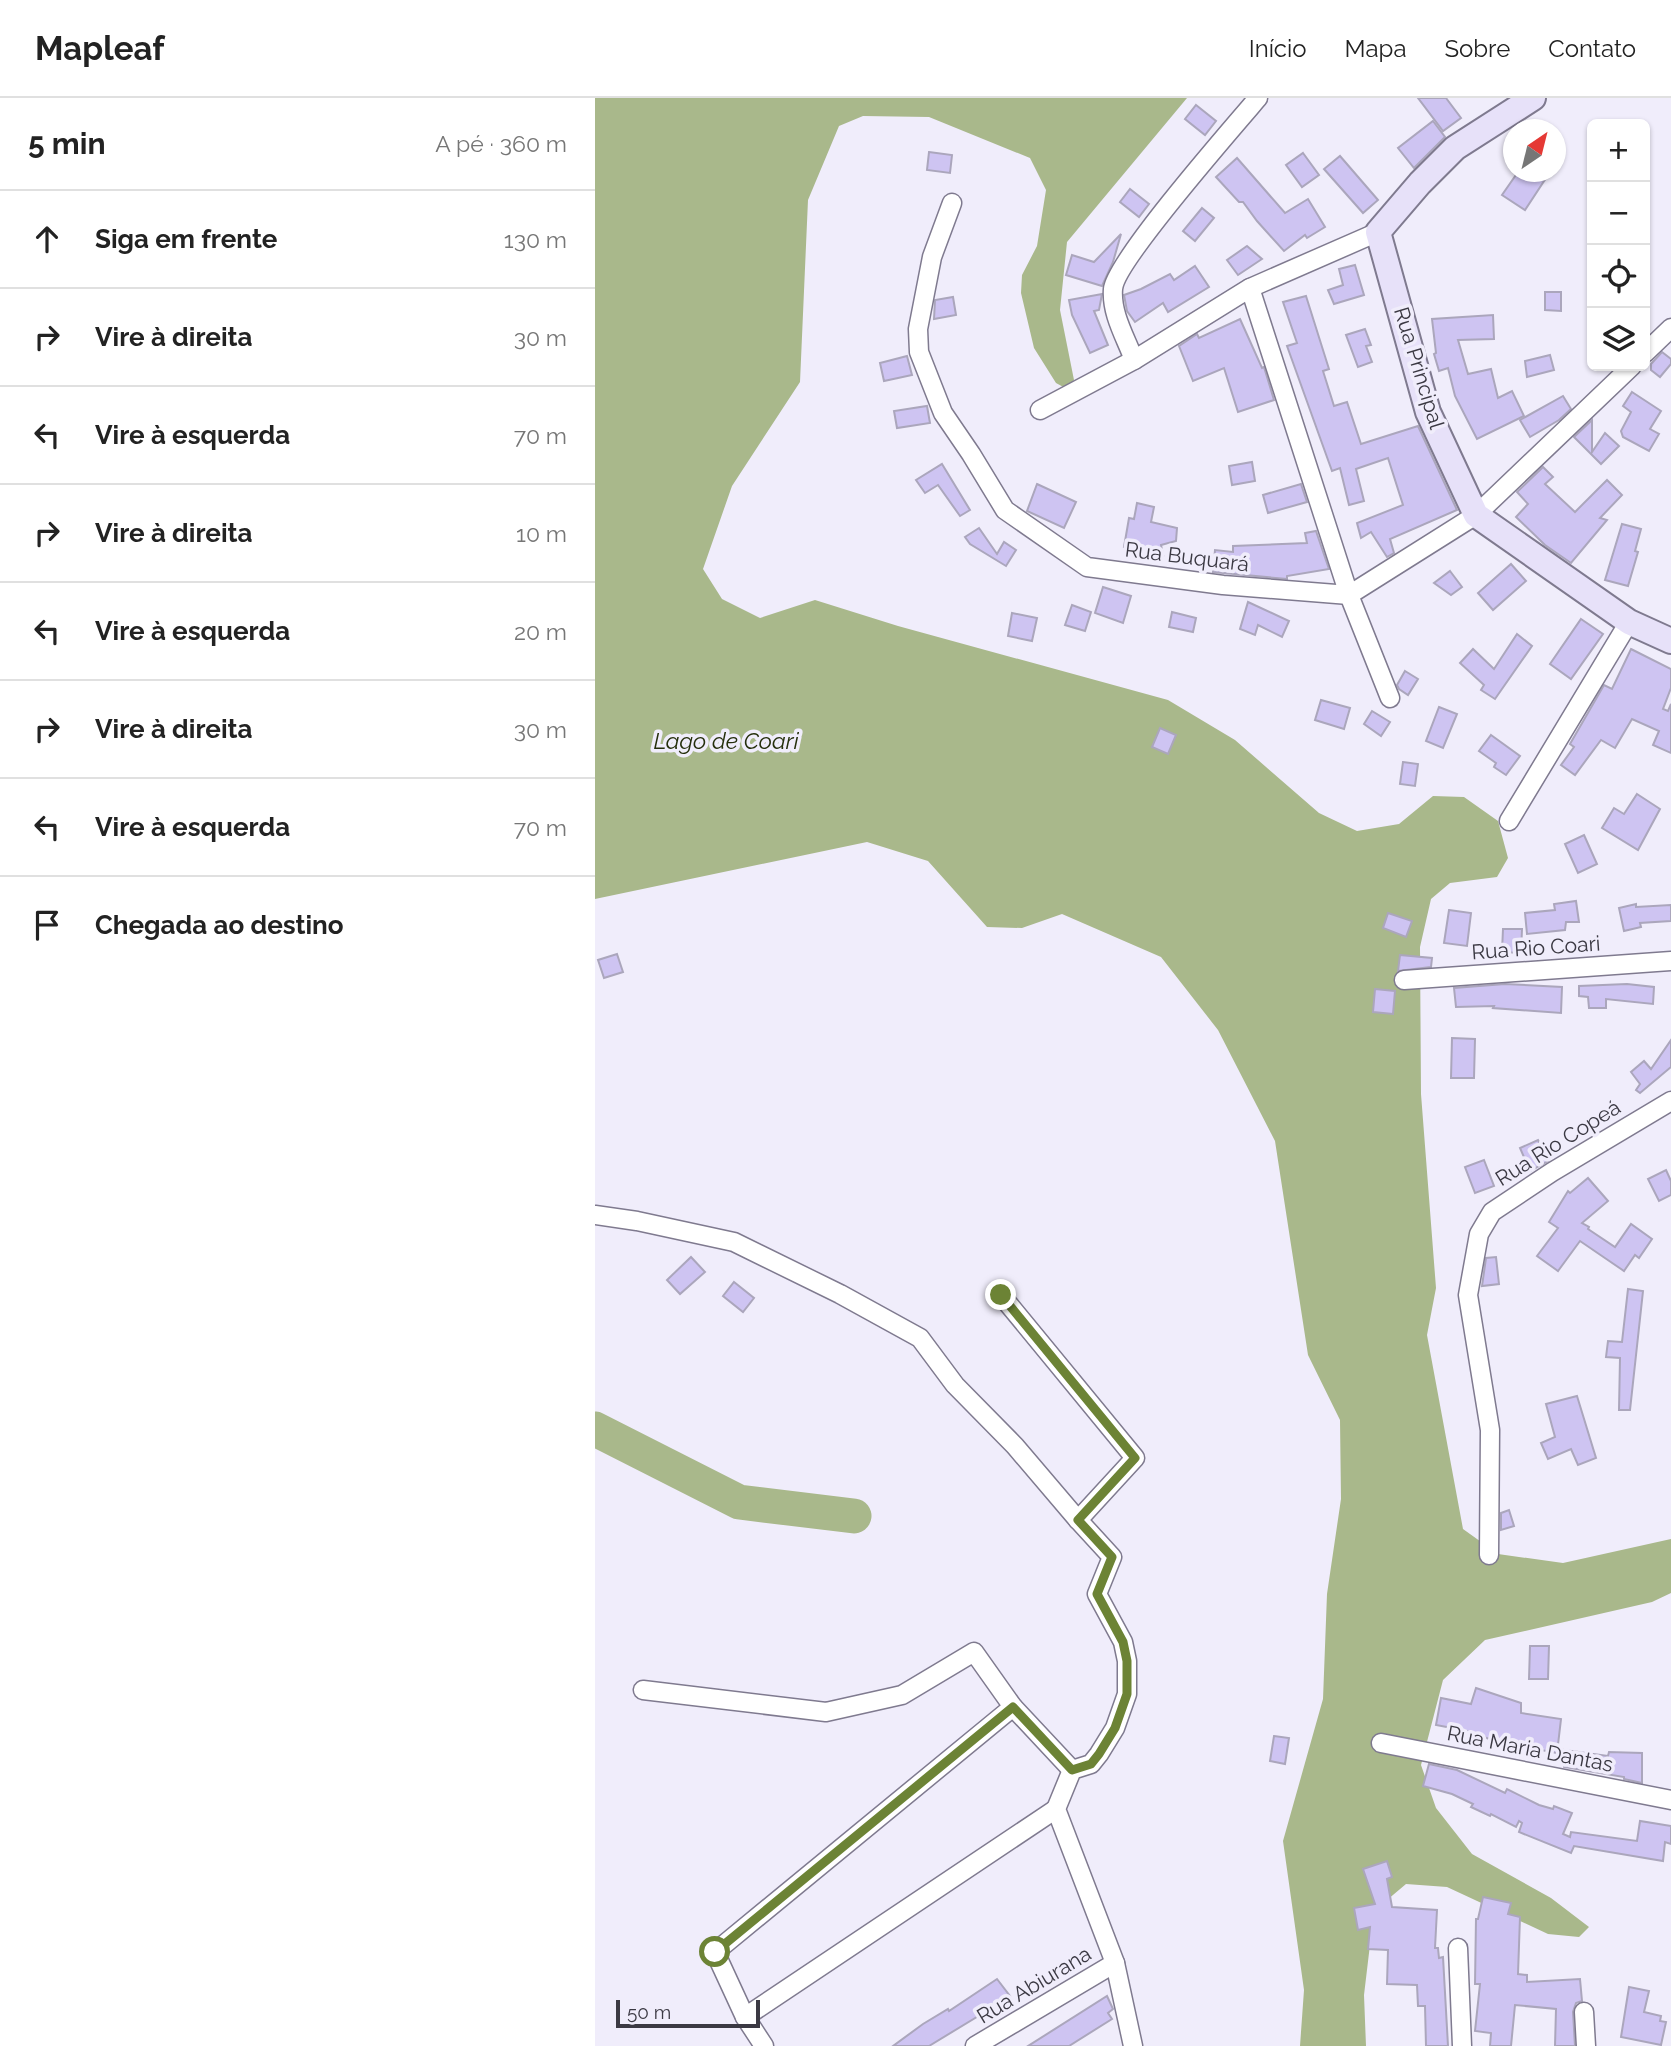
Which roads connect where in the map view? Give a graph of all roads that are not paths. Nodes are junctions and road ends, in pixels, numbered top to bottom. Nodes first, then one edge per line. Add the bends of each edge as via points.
1 (1258, 98) edge
2 (1533, 98) edge
3 (952, 203) dead end
4 (1378, 232) junction
5 (1250, 288) junction
6 (1671, 328) edge
7 (1650, 348) edge
8 (1134, 360) junction
9 (1627, 371) edge
10 (1040, 410) dead end
11 (1476, 515) junction
12 (1349, 595) junction
13 (1629, 622) junction
14 (1671, 641) edge
15 (1390, 698) dead end
16 (1509, 821) dead end
17 (1671, 961) edge
18 (1404, 980) dead end
19 (1671, 1101) edge
20 (595, 1215) edge
21 (1001, 1295) dead end
22 (1078, 1520) junction
23 (1489, 1555) dead end
24 (643, 1690) dead end
25 (1013, 1707) junction
26 (1381, 1743) dead end
27 (1072, 1770) junction
28 (1671, 1800) edge
29 (1056, 1809) junction
30 (1458, 1948) dead end
31 (1115, 1963) junction
32 (1584, 2012) dead end
33 (745, 2017) junction
34 (764, 2046) edge
35 (975, 2046) edge
36 (1133, 2046) edge
37 (1462, 2046) edge
38 (1585, 2046) edge

1 - 8 street via 1123,265 1113,287 1114,309
2 - 4 street via 1455,148
3 - 12 street, Rua Buquará via 932,257 918,329 919,352 943,413 1005,510 1087,567
4 - 5 street
4 - 11 street, Rua Principal via 1428,412
5 - 8 street
5 - 12 street
6 - 7 street
8 - 10 street
9 - 11 street
11 - 12 street
11 - 13 street
12 - 15 street
13 - 14 street
13 - 16 street
17 - 18 street, Rua Rio Coari
19 - 23 street, Rua Rio Copeá via 1492,1212 1479,1234 1468,1295 1490,1430
20 - 22 street via 734,1242 920,1338 955,1385
21 - 22 street via 1135,1458
22 - 27 street via 1112,1557 1097,1594 1123,1642 1127,1694 1115,1728 1099,1754 1091,1764
24 - 25 street via 826,1712 902,1695 974,1651
25 - 27 street
25 - 33 street via 715,1952
26 - 28 street, Rua Maria Dantas
27 - 29 street
29 - 31 street
29 - 33 street
30 - 37 street
31 - 35 street, Rua Abiurana
31 - 36 street
32 - 38 street
33 - 34 street

